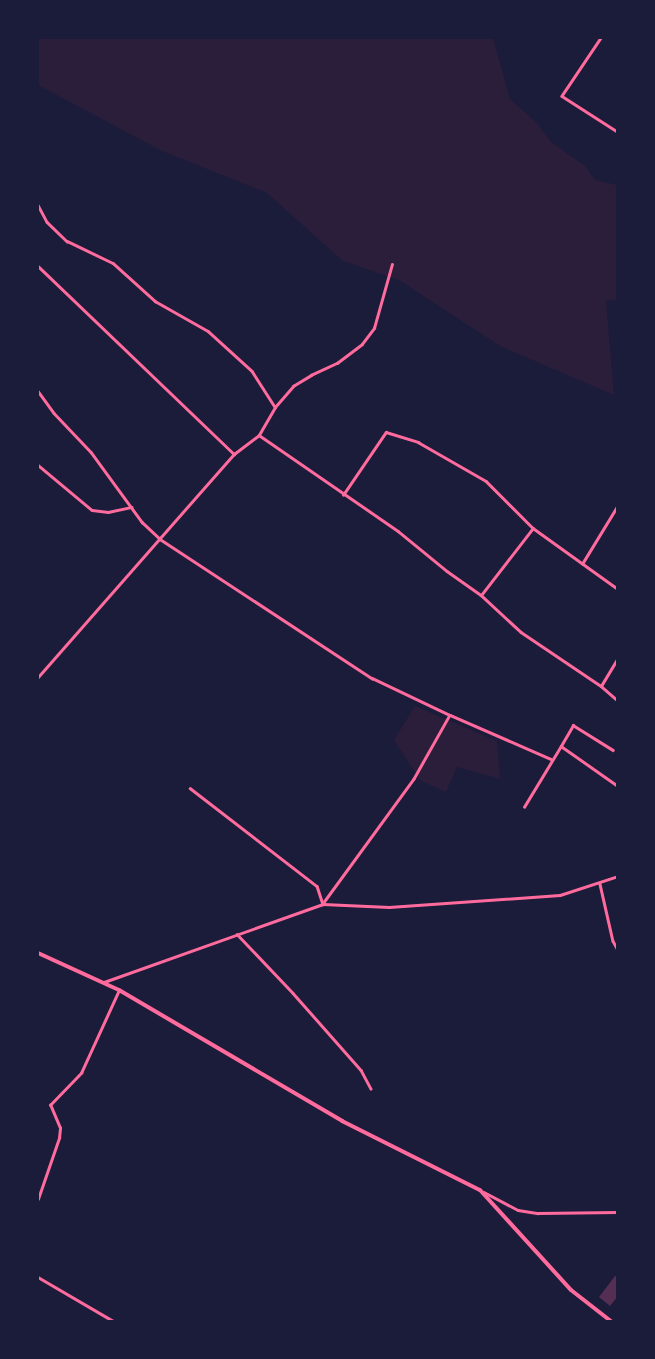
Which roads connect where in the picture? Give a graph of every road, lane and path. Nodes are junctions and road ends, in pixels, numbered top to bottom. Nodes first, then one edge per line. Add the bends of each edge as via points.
1 (601, 38) edge
2 (618, 132) edge
3 (38, 205) edge
4 (392, 264) dead end
5 (38, 266) edge
6 (38, 391) edge
7 (275, 407) junction
8 (259, 434) junction
9 (234, 454) junction
10 (38, 466) edge
11 (344, 495) junction
12 (618, 505) edge
13 (131, 507) junction
14 (533, 528) junction
15 (160, 539) junction
16 (582, 564) junction
17 (618, 589) edge
18 (481, 595) junction
19 (618, 658) edge
20 (38, 677) edge
21 (601, 686) junction
22 (618, 701) edge
23 (450, 715) junction
24 (561, 746) junction
25 (613, 750) dead end
26 (551, 759) junction
27 (618, 786) edge
28 (190, 788) dead end
29 (524, 807) dead end
30 (618, 876) edge
31 (600, 884) junction
32 (323, 904) junction
33 (237, 934) junction
34 (618, 950) edge
35 (38, 953) edge
36 (103, 982) junction
37 (119, 990) junction
38 (371, 1088) dead end
39 (480, 1190) junction
40 (38, 1200) edge
41 (618, 1212) edge
42 (38, 1277) edge
43 (115, 1322) edge
44 (612, 1322) edge

1 - 2 street via 562,96
3 - 7 street via 47,222 66,242 113,263 155,300 208,331 252,371
4 - 7 street via 374,328 362,344 337,363 293,386
5 - 9 street
6 - 13 street via 91,452
7 - 8 street
8 - 9 street
8 - 11 street
9 - 15 street
10 - 13 street via 92,510 108,512
11 - 14 street via 386,432 418,442 486,481
11 - 18 street via 398,531
12 - 16 street
13 - 15 street
14 - 16 street
14 - 18 street
15 - 20 street
15 - 23 street via 372,678
16 - 17 street
18 - 21 street via 521,632
19 - 21 street
21 - 22 street
23 - 26 street
23 - 32 street via 414,779
24 - 25 street via 573,725
24 - 26 street
24 - 27 street
26 - 29 street
28 - 32 street via 317,886
30 - 31 street
31 - 32 street via 560,895 389,907
31 - 34 street
32 - 33 street
33 - 36 street
33 - 38 street via 361,1070
35 - 36 main road
36 - 37 main road
37 - 39 main road via 342,1121
37 - 40 street via 81,1073 50,1105 60,1128 60,1138
39 - 41 street via 518,1210 538,1213
39 - 44 main road via 571,1290
42 - 43 street

